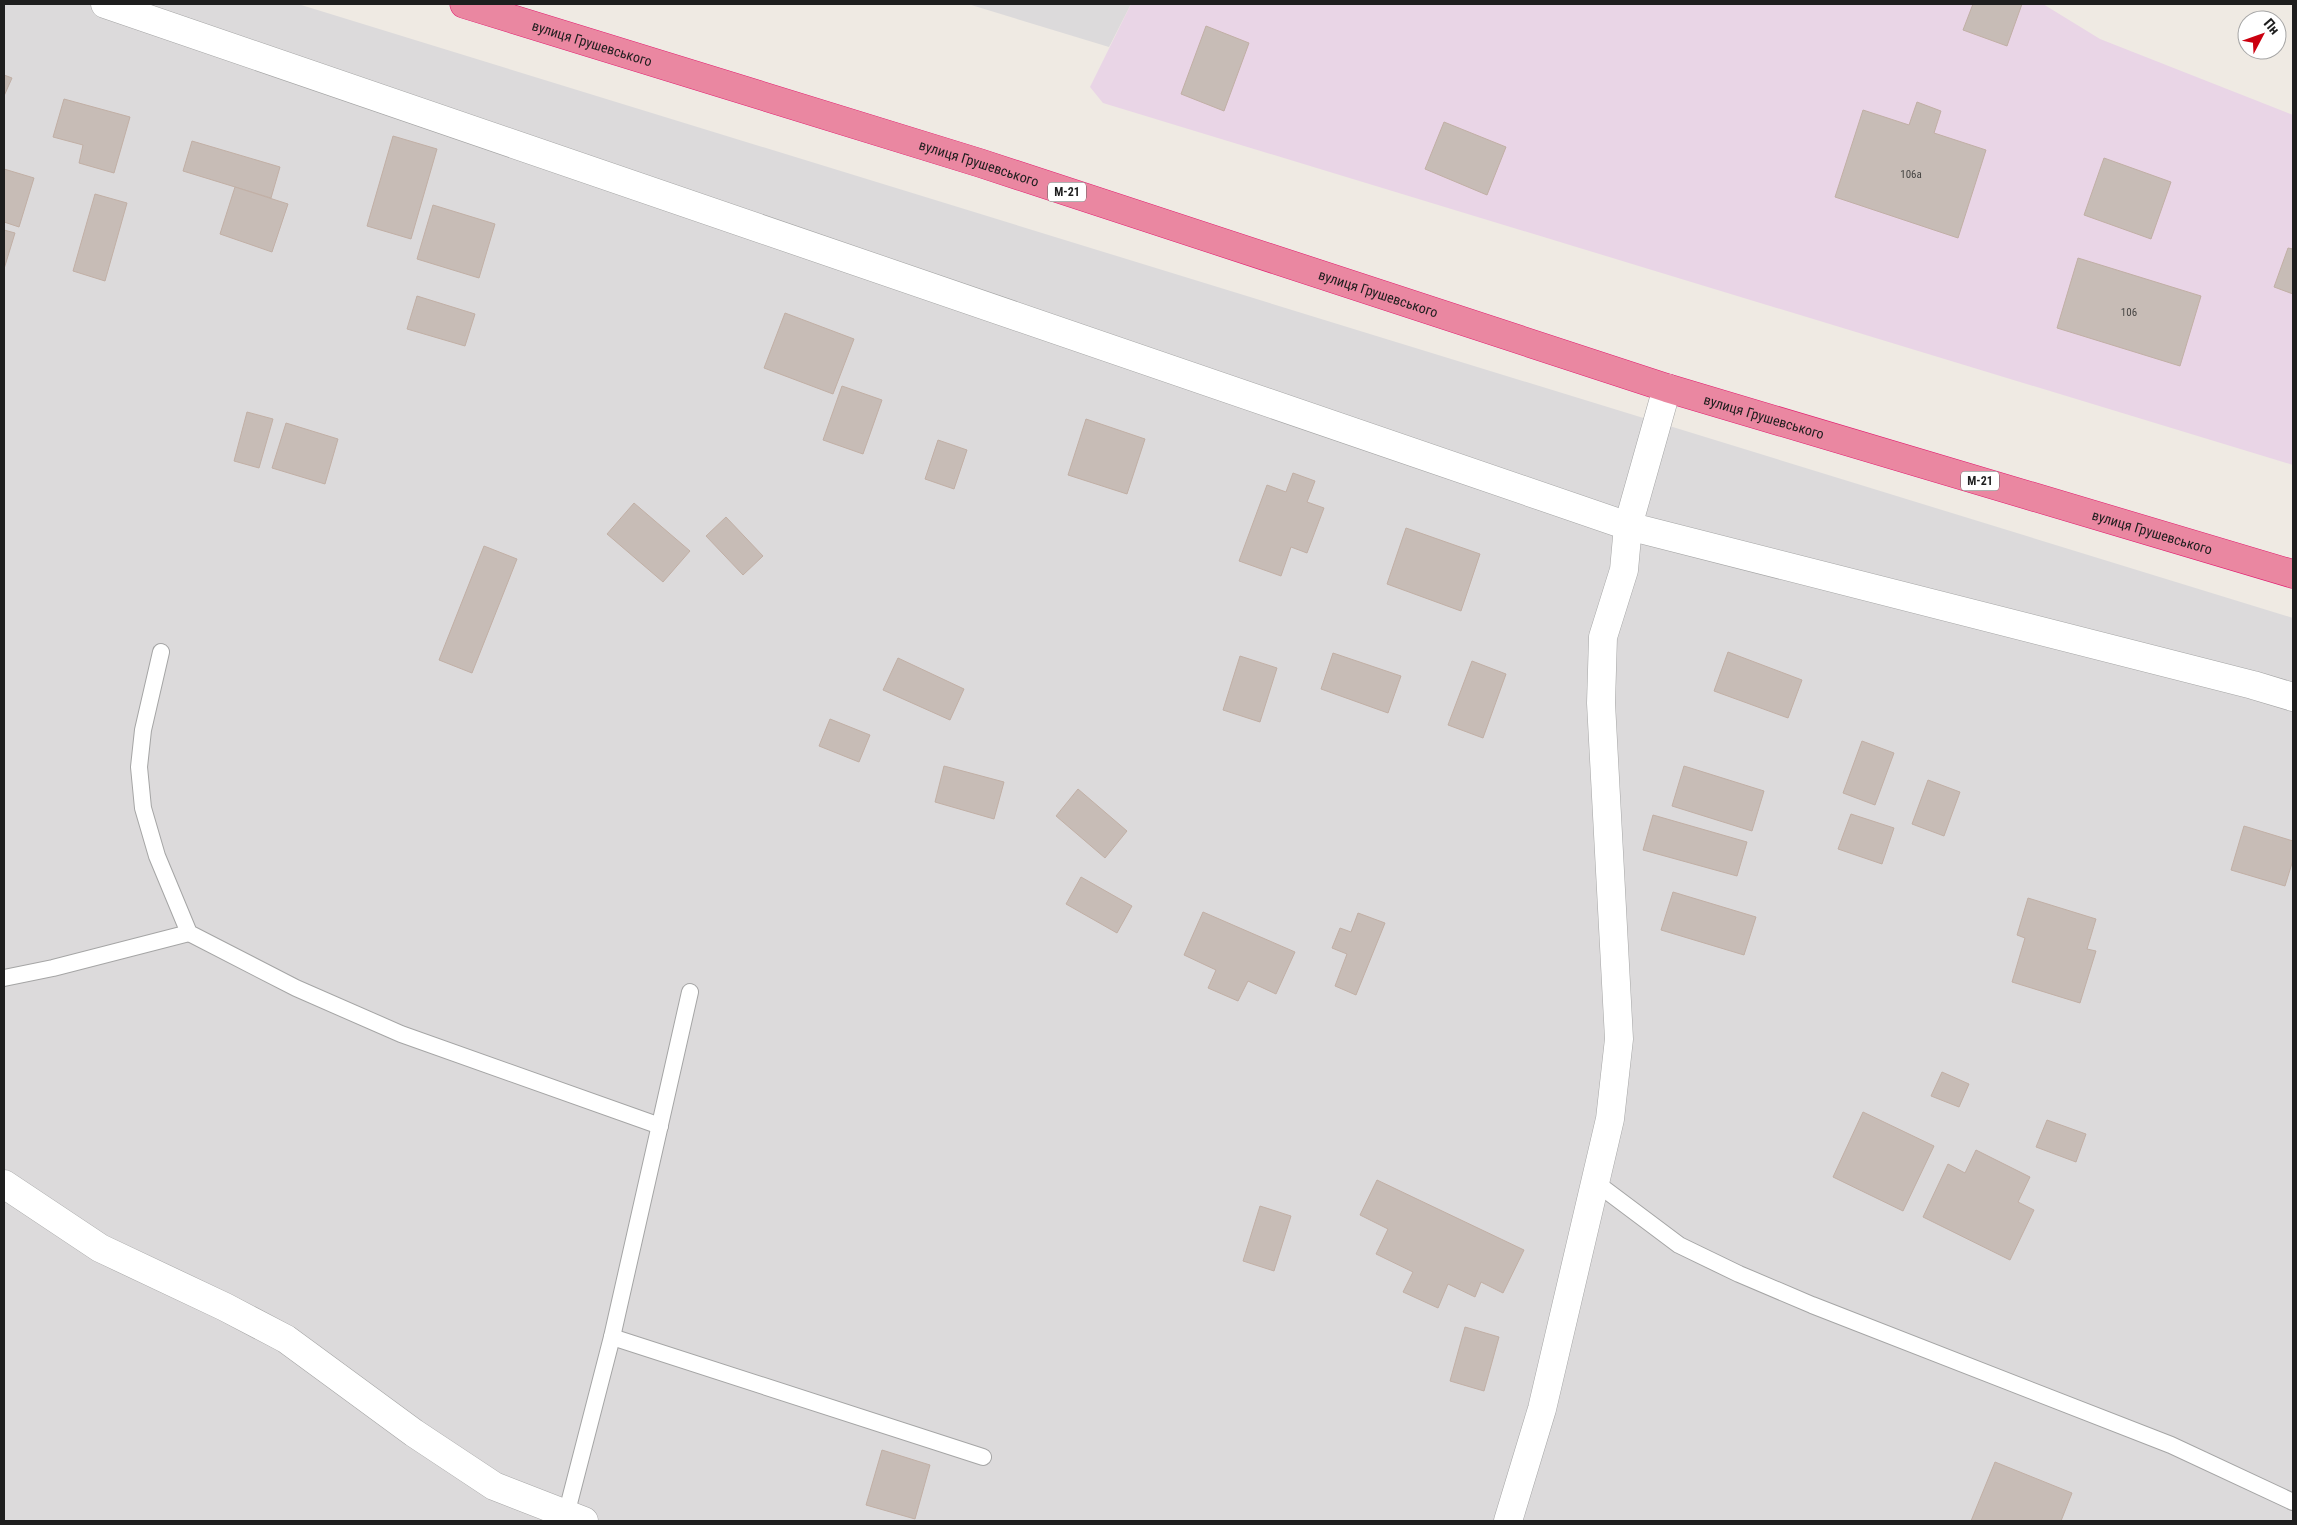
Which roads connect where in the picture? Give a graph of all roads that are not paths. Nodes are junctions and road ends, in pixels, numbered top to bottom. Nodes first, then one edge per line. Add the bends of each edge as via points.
1 (106, 4) edge
2 (464, 4) edge
3 (1668, 388) junction
4 (1628, 526) junction
5 (2293, 574) edge
6 (161, 652) dead end
7 (2293, 697) edge
8 (190, 934) junction
9 (4, 978) edge
10 (690, 992) dead end
11 (660, 1126) junction
12 (1595, 1182) junction
13 (4, 1184) edge
14 (612, 1337) junction
15 (983, 1456) dead end
16 (2293, 1502) edge
17 (572, 1519) edge
18 (1508, 1521) edge

1 - 4 street
2 - 3 highway, вулиця Грушевського / М-21 via 980,163
3 - 4 street
3 - 5 highway, вулиця Грушевського / М-21
4 - 7 street via 2253,684
4 - 12 street via 1624,570 1603,638 1601,703 1619,1039 1610,1119
6 - 8 lane via 143,730 139,767 143,808 156,856
8 - 9 lane
8 - 11 lane via 296,988 401,1034
10 - 11 lane
11 - 14 lane
12 - 16 lane via 1678,1245 1739,1274 2171,1445
12 - 18 street via 1542,1409
13 - 17 street via 100,1248 286,1339 494,1486
14 - 15 lane
14 - 17 lane

